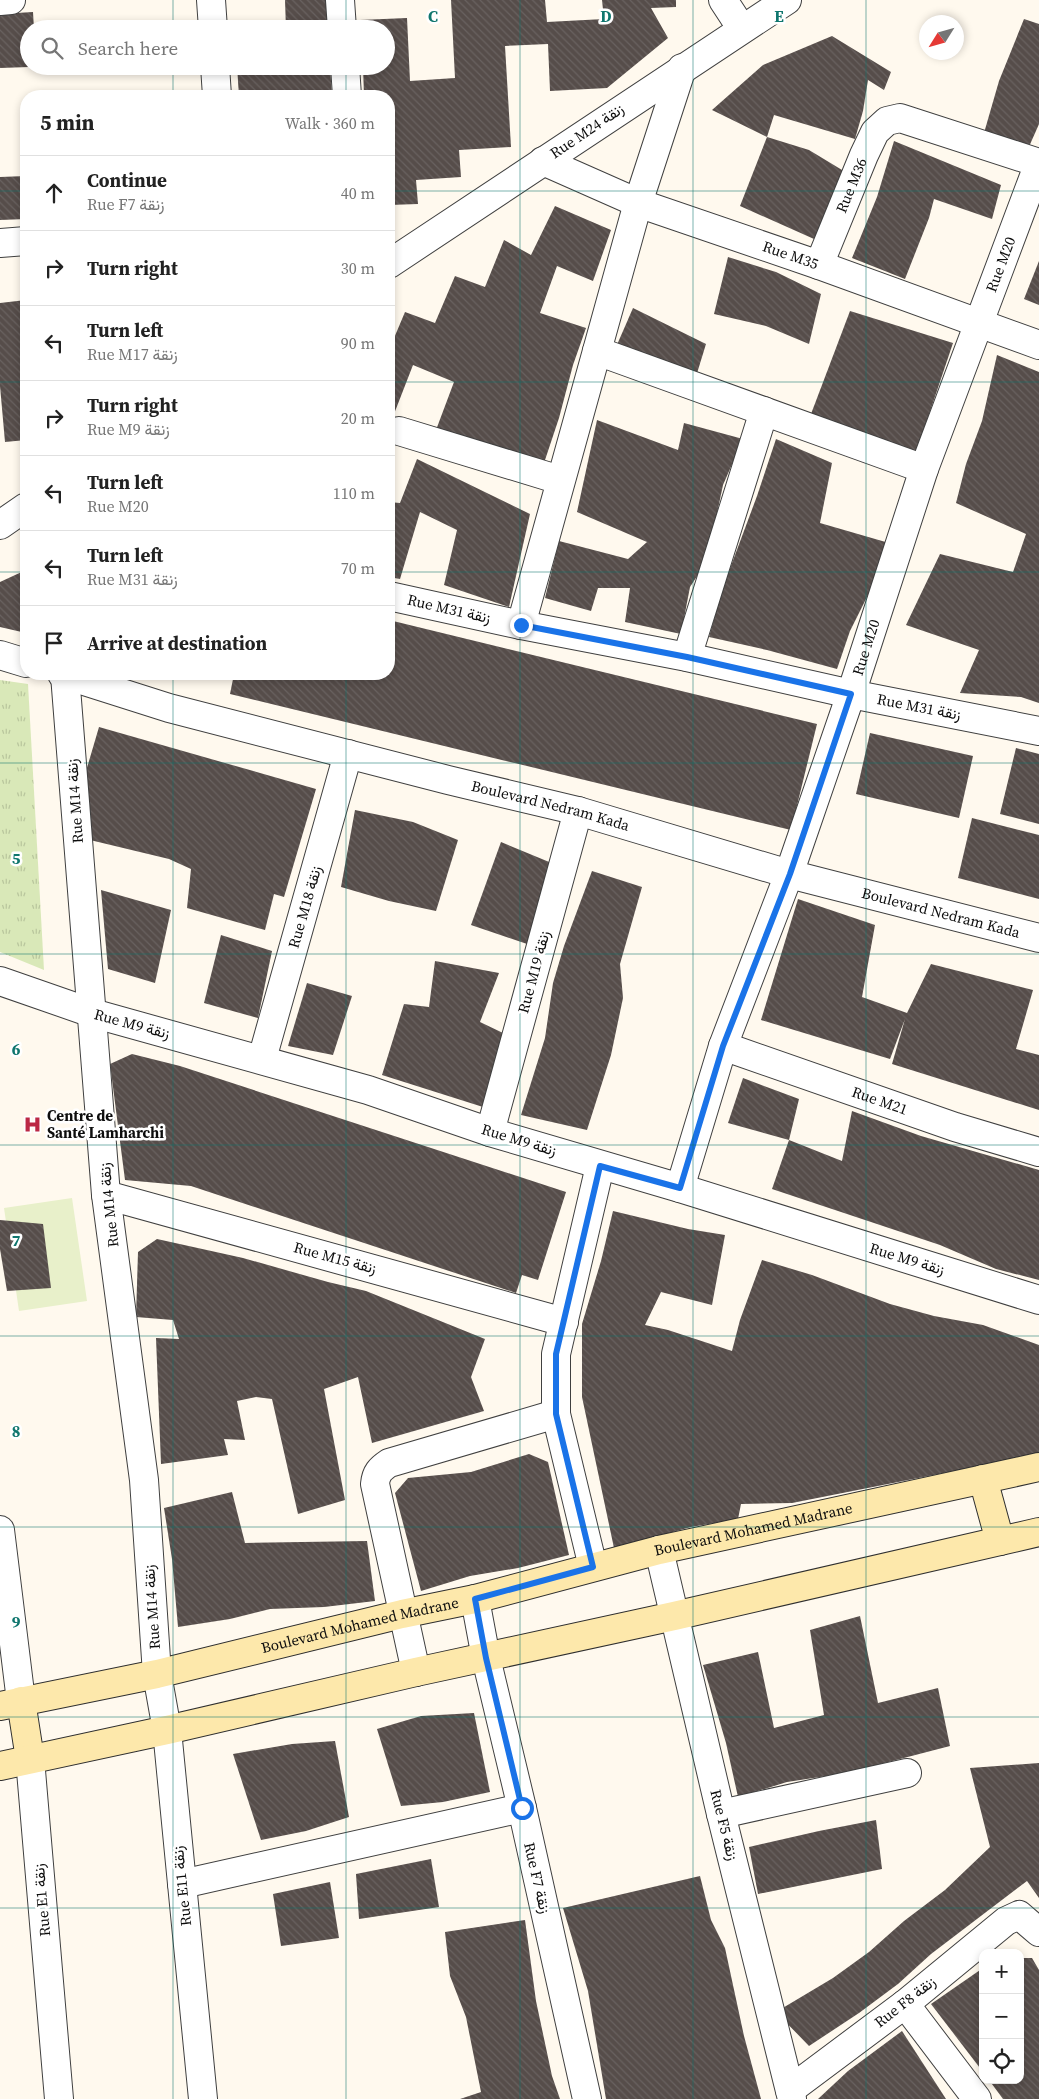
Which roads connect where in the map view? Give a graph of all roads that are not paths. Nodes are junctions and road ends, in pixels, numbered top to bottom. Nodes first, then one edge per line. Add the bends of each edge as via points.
1 (11, 0) edge
2 (211, 0) edge
3 (340, 0) edge
4 (723, 0) edge
5 (787, 0) edge
6 (0, 1) edge
7 (212, 20) edge
8 (341, 20) edge
9 (742, 29) junction
10 (682, 68) junction
11 (216, 75) edge
12 (346, 75) edge
13 (217, 90) edge
14 (347, 90) edge
15 (543, 161) junction
16 (1039, 163) edge
17 (638, 203) junction
18 (20, 241) edge
19 (0, 243) edge
20 (395, 260) edge
21 (819, 265) junction
22 (978, 323) junction
23 (1039, 345) edge
24 (597, 351) junction
25 (764, 411) junction
26 (399, 431) dead end
27 (924, 469) junction
28 (560, 480) junction
29 (20, 511) edge
30 (0, 524) edge
31 (20, 527) edge
32 (395, 597) edge
33 (521, 625) junction
34 (0, 655) edge
35 (687, 657) junction
36 (20, 661) edge
37 (64, 680) edge
38 (83, 680) edge
39 (851, 694) junction
40 (1039, 731) edge
41 (348, 754) junction
42 (578, 811) junction
43 (790, 874) junction
44 (1039, 938) edge
45 (0, 981) edge
46 (92, 1013) junction
47 (723, 1046) junction
48 (262, 1059) junction
49 (490, 1132) junction
50 (1039, 1152) edge
51 (600, 1166) junction
52 (680, 1188) junction
53 (106, 1195) junction
54 (1039, 1300) edge
55 (564, 1322) junction
56 (556, 1414) junction
57 (1039, 1467) edge
58 (983, 1479) junction
59 (0, 1530) edge
60 (1039, 1532) edge
61 (1000, 1541) junction
62 (659, 1550) junction
63 (593, 1567) junction
64 (475, 1599) junction
65 (402, 1614) junction
66 (674, 1616) junction
67 (486, 1658) junction
68 (416, 1672) junction
69 (157, 1674) junction
70 (11, 1704) edge
71 (167, 1730) junction
72 (30, 1759) junction
73 (0, 1766) edge
74 (906, 1772) dead end
75 (522, 1808) junction
76 (721, 1814) junction
77 (182, 1884) junction
78 (1029, 1923) edge
79 (905, 2004) junction
80 (791, 2094) edge
81 (59, 2099) edge
82 (203, 2099) edge
83 (587, 2099) edge
84 (976, 2099) edge

1 - 6 street
2 - 7 street
3 - 8 street
4 - 9 street
5 - 9 street, Rue M24 زنقة
9 - 10 street, Rue M24 زنقة
10 - 15 street, Rue M24 زنقة
10 - 17 street
11 - 13 street
12 - 14 street
15 - 17 street, Rue M35
15 - 20 street, Rue M24 زنقة
16 - 21 street, Rue M36 via 900,118 887,121 875,132 864,155
16 - 22 street, Rue M20
17 - 21 street, Rue M35
17 - 24 street
18 - 19 street
21 - 22 street, Rue M35
22 - 23 street, Rue M35
22 - 27 street, Rue M20
24 - 25 street
24 - 28 street
25 - 27 street
25 - 35 street
26 - 28 street
27 - 39 street, Rue M20
28 - 33 street
29 - 30 street
30 - 31 street
32 - 33 street, Rue M31 زنقة
33 - 35 street, Rue M31 زنقة
34 - 36 street
35 - 39 street, Rue M31 زنقة
37 - 46 street, Rue M14 زنقة
38 - 41 street, Boulevard Nedram Kada via 169,708
39 - 40 street, Rue M31 زنقة
39 - 43 street, Rue M20
41 - 42 street, Boulevard Nedram Kada
41 - 48 street, Rue M18 زنقة
42 - 43 street, Boulevard Nedram Kada
42 - 49 street, Rue M19 زنقة
43 - 44 street, Boulevard Nedram Kada
43 - 47 street, Rue M20
45 - 46 street, Rue M9 زنقة
46 - 48 street, Rue M9 زنقة
46 - 53 street, Rue M14 زنقة
47 - 50 street, Rue M21 via 955,1127
47 - 52 street, Rue M20
48 - 49 street, Rue M9 زنقة via 368,1090
49 - 51 street, Rue M9 زنقة
51 - 52 street, Rue M9 زنقة
51 - 55 street
52 - 54 street, Rue M9 زنقة
53 - 55 street, Rue M15 زنقة
53 - 69 street, Rue M14 زنقة via 144,1480
55 - 56 street via 556,1354
56 - 63 street
56 - 65 street via 389,1463 380,1469 375,1484
57 - 58 street, Boulevard Mohamed Madrane
58 - 61 street
58 - 62 street, Boulevard Mohamed Madrane
59 - 70 street
60 - 61 street
61 - 66 street
62 - 63 street, Boulevard Mohamed Madrane
62 - 66 street, Rue F5 زنقة
63 - 64 street, Boulevard Mohamed Madrane
64 - 65 street, Boulevard Mohamed Madrane
64 - 67 street, Rue F7 زنقة
65 - 68 street
65 - 69 street, Boulevard Mohamed Madrane
66 - 67 street
66 - 76 street, Rue F5 زنقة
67 - 68 street
67 - 75 street, Rue F7 زنقة
68 - 71 street
69 - 70 street, Boulevard Mohamed Madrane
69 - 71 street, Rue E11 زنقة
70 - 72 street, Rue E1 زنقة
71 - 72 street
71 - 77 street, Rue E11 زنقة
72 - 73 street
72 - 81 street, Rue E1 زنقة
74 - 76 street
75 - 77 street
75 - 83 street, Rue F7 زنقة
76 - 80 street, Rue F5 زنقة
77 - 82 street, Rue E11 زنقة
78 - 79 street, Rue F8 زنقة via 1006,1921
79 - 80 street, Rue F8 زنقة
79 - 84 street

